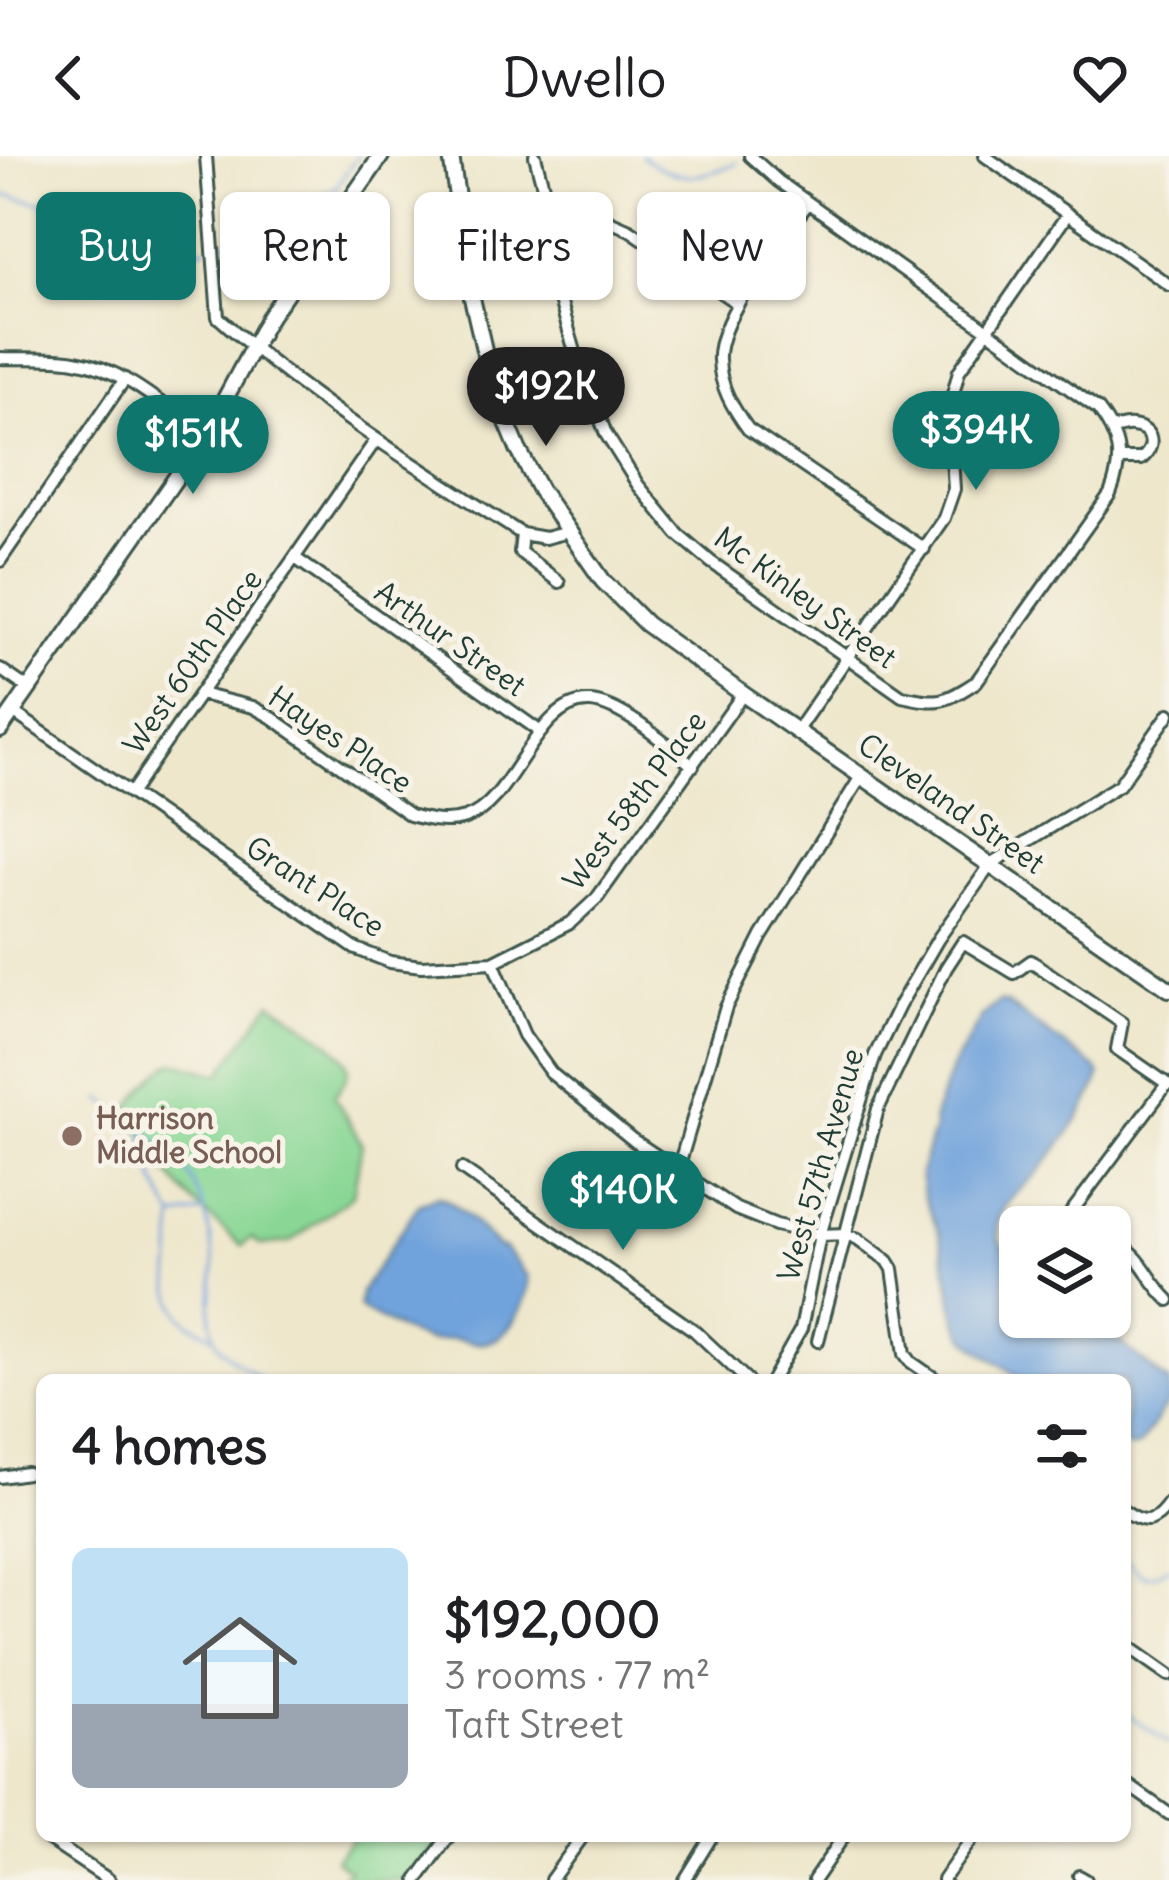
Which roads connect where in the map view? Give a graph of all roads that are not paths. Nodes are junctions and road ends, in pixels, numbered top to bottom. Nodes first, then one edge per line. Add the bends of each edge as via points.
1 (206, 156) edge
2 (381, 156) edge
3 (451, 156) edge
4 (536, 156) edge
5 (750, 156) edge
6 (985, 156) edge
7 (545, 192) edge
8 (808, 203) junction
9 (1067, 215) junction
10 (613, 223) edge
11 (1169, 285) edge
12 (560, 300) edge
13 (738, 304) junction
14 (986, 328) junction
15 (252, 348) junction
16 (0, 358) edge
17 (124, 379) junction
18 (1113, 429) junction
19 (205, 436) junction
20 (376, 440) junction
21 (1118, 456) junction
22 (568, 532) junction
23 (522, 535) junction
24 (924, 549) junction
25 (295, 558) junction
26 (0, 561) edge
27 (559, 582) dead end
28 (846, 659) junction
29 (0, 669) edge
30 (28, 689) junction
31 (200, 694) junction
32 (743, 694) junction
33 (13, 712) junction
34 (1169, 715) edge
35 (0, 730) edge
36 (797, 730) junction
37 (542, 732) junction
38 (693, 766) junction
39 (862, 775) junction
40 (131, 793) junction
41 (992, 865) junction
42 (494, 962) junction
43 (1169, 989) edge
44 (1168, 1084) edge
45 (462, 1169) dead end
46 (678, 1169) junction
47 (1076, 1206) edge
48 (846, 1234) junction
49 (820, 1235) junction
50 (1131, 1250) edge
51 (1169, 1300) edge
52 (818, 1341) dead end
53 (741, 1374) edge
54 (775, 1374) edge
55 (928, 1374) edge
56 (27, 1473) dead end
57 (0, 1477) edge
58 (1169, 1503) edge
59 (1131, 1515) edge
60 (1131, 1648) edge
61 (1169, 1675) edge
62 (1131, 1787) edge
63 (1169, 1814) edge
64 (52, 1842) edge
65 (445, 1842) edge
66 (579, 1842) edge
67 (708, 1842) edge
68 (840, 1842) edge
69 (970, 1842) edge
70 (109, 1880) edge
71 (419, 1880) edge
72 (551, 1880) edge
73 (685, 1880) edge
74 (814, 1880) edge
75 (943, 1880) edge

1 - 15 street via 218,317
2 - 15 main road
3 - 22 main road, Cleveland Street via 487,363 518,449
4 - 7 street, Mc Kinley Street
5 - 8 street
6 - 9 street
8 - 13 street
8 - 14 street
9 - 11 street
9 - 14 street
10 - 13 street
12 - 28 street, Mc Kinley Street via 606,434 638,485 711,562
13 - 24 street via 718,355 728,402 748,429
14 - 18 street via 1098,409
14 - 24 street via 953,389 954,489
15 - 19 main road
15 - 20 street
16 - 17 street via 75,361
17 - 19 street
17 - 26 street
18 - 21 street
18 - 21 street via 1137,427 1152,442 1141,459
19 - 30 main road
20 - 23 street
20 - 25 street, West 60th Place
21 - 28 street, Mc Kinley Street via 1111,494 976,682 935,703 902,696
22 - 23 street
22 - 32 main road, Cleveland Street via 646,624
23 - 27 street via 520,552
24 - 28 street
25 - 31 street, West 60th Place
25 - 37 street, Arthur Street
28 - 36 street
29 - 30 street
30 - 33 main road
31 - 37 street, Hayes Place via 253,707 410,815 433,821 467,818 488,806
31 - 40 street, West 60th Place
32 - 36 main road, Cleveland Street
32 - 38 street, West 58th Place
33 - 35 main road
33 - 40 street, Grant Place
34 - 41 street, West 57th Avenue via 1119,785
36 - 39 main road, Cleveland Street
37 - 38 street, Arthur Street via 575,704 594,702
38 - 42 street, West 58th Place via 597,898 570,923
39 - 41 main road, Cleveland Street
39 - 46 street via 726,1007
40 - 42 street, Grant Place via 354,948 422,966
41 - 43 main road, Cleveland Street
41 - 49 street, West 57th Avenue via 938,938 875,1055
42 - 46 street via 524,1035 551,1072
44 - 47 street
44 - 48 street via 1117,1049 1122,1023 1031,961 1014,973 963,942 878,1109
45 - 53 street via 695,1331
46 - 49 street via 736,1209
48 - 49 street
48 - 52 street
48 - 55 street via 888,1261 905,1354
49 - 54 street, West 57th Avenue via 801,1329
50 - 51 street
56 - 57 street
58 - 59 street via 1148,1521
60 - 61 street
62 - 63 street
64 - 70 street
65 - 71 street
66 - 72 street
67 - 73 street
68 - 74 street
69 - 75 street

